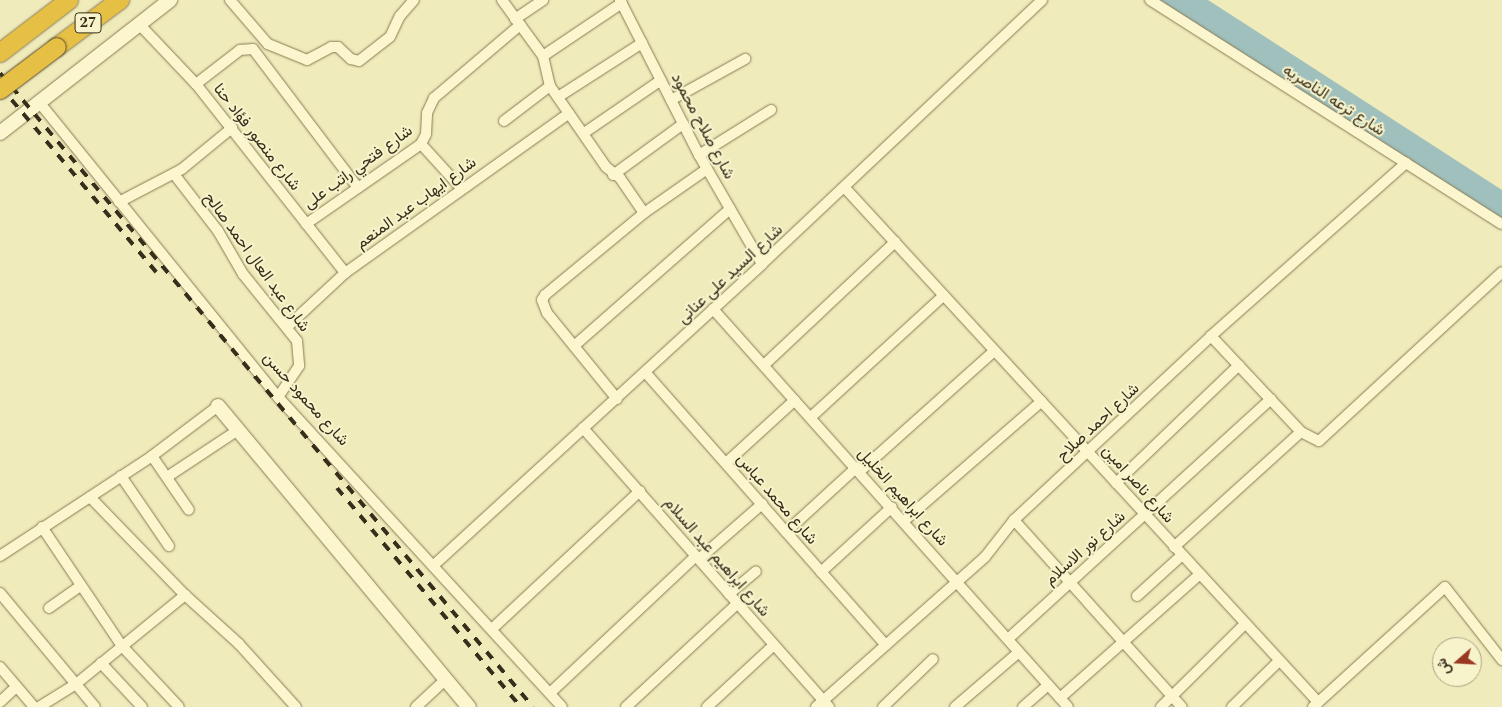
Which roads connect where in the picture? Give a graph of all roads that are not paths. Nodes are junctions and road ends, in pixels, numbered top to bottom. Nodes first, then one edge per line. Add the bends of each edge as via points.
1 (69, 0) edge
2 (120, 0) edge
3 (170, 0) edge
4 (230, 0) edge
5 (414, 0) edge
6 (502, 0) edge
7 (543, 0) edge
8 (1042, 0) edge
9 (1150, 0) edge
10 (621, 2) edge
11 (518, 22) junction
12 (139, 24) junction
13 (642, 43) junction
14 (0, 53) edge
15 (543, 56) junction
16 (745, 59) dead end
17 (661, 80) junction
18 (196, 84) junction
19 (550, 86) junction
20 (0, 90) edge
21 (558, 97) junction
22 (671, 100) junction
23 (39, 102) junction
24 (771, 110) dead end
25 (569, 113) junction
26 (504, 121) dead end
27 (683, 124) junction
28 (232, 128) junction
29 (0, 133) edge
30 (584, 133) junction
31 (421, 144) junction
32 (699, 154) junction
33 (1406, 163) junction
34 (707, 169) junction
35 (174, 174) junction
36 (613, 175) junction
37 (358, 188) junction
38 (461, 188) junction
39 (844, 188) junction
40 (119, 202) junction
41 (730, 209) junction
42 (644, 213) junction
43 (306, 224) junction
44 (1502, 224) edge
45 (895, 242) junction
46 (762, 264) junction
47 (1502, 272) edge
48 (345, 273) junction
49 (944, 295) junction
50 (713, 309) junction
51 (288, 326) junction
52 (1211, 336) junction
53 (574, 346) junction
54 (994, 351) junction
55 (764, 365) junction
56 (1238, 365) junction
57 (645, 372) junction
58 (278, 397) junction
59 (617, 399) junction
60 (1271, 399) junction
61 (795, 400) junction
62 (1042, 402) junction
63 (218, 406) joint
64 (812, 417) junction
65 (583, 428) junction
66 (238, 430) junction
67 (1301, 432) junction
68 (1088, 452) junction
69 (152, 456) junction
70 (726, 463) junction
71 (859, 469) junction
72 (121, 476) junction
73 (166, 478) junction
74 (1116, 483) junction
75 (640, 491) junction
76 (90, 497) junction
77 (762, 504) junction
78 (892, 506) junction
79 (190, 510) dead end
80 (1145, 515) junction
81 (905, 520) junction
82 (1014, 520) junction
83 (42, 527) junction
84 (786, 532) junction
85 (169, 546) dead end
86 (1174, 547) junction
87 (1182, 555) junction
88 (0, 556) edge
89 (698, 558) junction
90 (434, 565) junction
91 (756, 571) dead end
92 (821, 572) junction
93 (1200, 574) junction
94 (958, 582) junction
95 (1070, 582) junction
96 (79, 586) junction
97 (0, 593) edge
98 (729, 594) junction
99 (185, 595) junction
100 (1137, 596) dead end
101 (738, 603) junction
102 (49, 608) dead end
103 (1245, 624) junction
104 (493, 628) junction
105 (1008, 639) junction
106 (1124, 642) junction
107 (774, 645) junction
108 (122, 646) junction
109 (886, 646) junction
110 (1020, 652) junction
111 (934, 660) dead end
112 (1502, 660) edge
113 (1279, 661) junction
114 (100, 663) junction
115 (0, 667) edge
116 (446, 680) junction
117 (76, 684) junction
118 (1048, 685) junction
119 (16, 686) junction
120 (550, 693) junction
121 (1172, 697) junction
122 (1060, 698) junction
123 (0, 702) edge
124 (1316, 704) edge
125 (822, 705) edge
126 (34, 707) edge
127 (39, 707) edge
128 (95, 707) edge
129 (142, 707) edge
130 (179, 707) edge
131 (296, 707) edge
132 (416, 707) edge
133 (469, 707) edge
134 (562, 707) edge
135 (626, 707) edge
136 (707, 707) edge
137 (883, 707) edge
138 (955, 707) edge
139 (1023, 707) edge
140 (1068, 707) edge
141 (1161, 707) edge
142 (1182, 707) edge
143 (1232, 707) edge

1 - 14 highway, 27
2 - 20 highway, 27, bridge
3 - 12 street
4 - 5 street via 268,44 307,60 335,46 358,61 390,37 400,16
6 - 11 street
7 - 11 street, شارع فتحي راتب على
8 - 39 street, شارع السيد على عنانى
9 - 33 street, شارع ترعه الناصريه
10 - 13 street, شارع صلاح محمود
10 - 15 street
11 - 15 street
11 - 31 street, شارع فتحي راتب على via 434,98 427,113 426,134
12 - 18 street, شارع منصور فؤاد حنا
12 - 23 street
13 - 17 street, شارع صلاح محمود
13 - 21 street
15 - 19 street
16 - 22 street
17 - 22 street, شارع صلاح محمود
17 - 30 street
18 - 28 street, شارع منصور فؤاد حنا
18 - 37 street via 244,48 252,48
19 - 21 street
19 - 26 street
21 - 25 street
22 - 27 street, شارع صلاح محمود
23 - 29 street
23 - 40 street, شارع محمود حسن
24 - 32 street
25 - 30 street
25 - 38 street, شارع ايهاب عبد المنعم
27 - 32 street, شارع صلاح محمود
27 - 36 street
28 - 35 street
28 - 43 street, شارع منصور فؤاد حنا
30 - 36 street
31 - 37 street, شارع فتحي راتب على
31 - 38 street
32 - 34 street, شارع صلاح محمود
33 - 44 street, شارع ترعه الناصريه
33 - 52 street, شارع احمد صلاح
34 - 41 street, شارع صلاح محمود
34 - 42 street
35 - 40 street
35 - 51 street, شارع عبد العال احمد صالح via 218,231 243,274
36 - 42 street via 620,178
37 - 43 street, شارع فتحي راتب على
38 - 48 street, شارع ايهاب عبد المنعم
39 - 45 street, شارع ناصر امين
39 - 46 street, شارع السيد على عنانى
40 - 58 street, شارع محمود حسن
41 - 46 street, شارع صلاح محمود
41 - 53 street
42 - 53 street via 545,295 544,307
43 - 48 street, شارع منصور فؤاد حنا
45 - 49 street, شارع ناصر امين
45 - 55 street
46 - 50 street, شارع السيد على عنانى
47 - 67 street via 1326,438 1315,441
48 - 51 street, شارع ايهاب عبد المنعم
49 - 54 street, شارع ناصر امين
49 - 64 street
50 - 55 street, شارع ابراهيم الخليل
50 - 57 street, شارع السيد على عنانى
51 - 58 street, شارع عبد العال احمد صالح via 297,341 299,366
52 - 56 street
52 - 68 street, شارع احمد صلاح
53 - 59 street
54 - 62 street, شارع ناصر امين
54 - 71 street
55 - 61 street, شارع ابراهيم الخليل
56 - 60 street
56 - 74 street
57 - 59 street, شارع السيد على عنانى
57 - 70 street, شارع محمد عباس
58 - 90 street, شارع محمود حسن
59 - 65 street, شارع السيد على عنانى
60 - 67 street
60 - 80 street, شارع نور الاسلام
61 - 64 street, شارع ابراهيم الخليل
61 - 70 street
62 - 68 street, شارع ناصر امين
62 - 81 street
63 - 66 street
63 - 69 street
64 - 71 street, شارع ابراهيم الخليل
65 - 75 street, شارع ابراهيم عبد السلام
65 - 90 street, شارع السيد على عنانى
66 - 73 street
66 - 116 street
67 - 86 street
68 - 74 street, شارع ناصر امين
68 - 82 street, شارع احمد صلاح
69 - 72 street
69 - 73 street
70 - 77 street, شارع محمد عباس
71 - 78 street, شارع ابراهيم الخليل
71 - 84 street
72 - 76 street
72 - 85 street
73 - 79 street
74 - 80 street, شارع ناصر امين
75 - 89 street, شارع ابراهيم عبد السلام
75 - 104 street
76 - 83 street
76 - 99 street
77 - 84 street, شارع محمد عباس
77 - 89 street
78 - 81 street, شارع ابراهيم الخليل
78 - 92 street
80 - 86 street, شارع ناصر امين
80 - 95 street, شارع نور الاسلام
81 - 94 street, شارع ابراهيم الخليل
82 - 94 street, شارع احمد صلاح via 985,556
82 - 95 street
83 - 88 street
83 - 96 street
84 - 92 street, شارع محمد عباس
86 - 87 street, شارع ناصر امين
87 - 93 street, شارع ناصر امين
87 - 100 street
89 - 98 street, شارع ابراهيم عبد السلام
89 - 120 street
90 - 104 street, شارع محمود حسن
91 - 98 street
92 - 109 street, شارع محمد عباس
93 - 103 street, شارع ناصر امين
93 - 106 street
94 - 105 street, شارع ابراهيم الخليل
94 - 109 street, شارع احمد صلاح
95 - 105 street, شارع نور الاسلام
95 - 106 street
96 - 102 street
96 - 108 street
97 - 117 street
98 - 101 street, شارع ابراهيم عبد السلام
99 - 108 street
99 - 131 street via 239,644
101 - 107 street, شارع ابراهيم عبد السلام
101 - 135 street
103 - 113 street, شارع ناصر امين
103 - 121 street
104 - 120 street, شارع محمود حسن
105 - 110 street, شارع ابراهيم الخليل
106 - 121 street
106 - 122 street
107 - 125 street, شارع ابراهيم عبد السلام
107 - 136 street
108 - 114 street
108 - 130 street
109 - 125 street, شارع احمد صلاح
110 - 118 street, شارع ابراهيم الخليل
110 - 138 street
111 - 137 street
112 - 124 street via 1445,587
113 - 124 street, شارع ناصر امين
113 - 143 street
114 - 117 street
114 - 129 street
115 - 119 street
116 - 132 street
116 - 133 street
117 - 127 street
117 - 128 street
118 - 122 street, شارع ابراهيم الخليل
118 - 139 street
119 - 123 street
119 - 126 street
120 - 134 street, شارع محمود حسن
121 - 141 street
121 - 142 street
122 - 140 street, شارع ابراهيم الخليل

